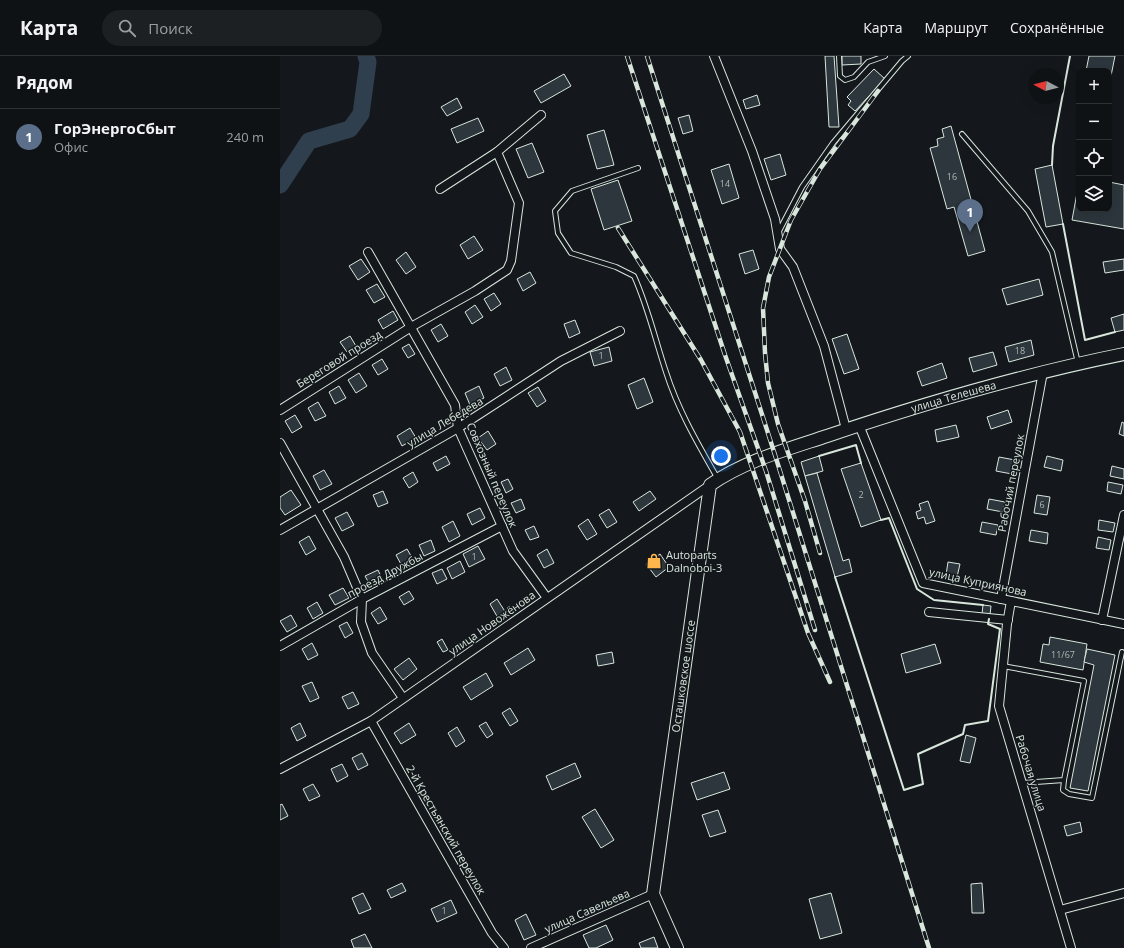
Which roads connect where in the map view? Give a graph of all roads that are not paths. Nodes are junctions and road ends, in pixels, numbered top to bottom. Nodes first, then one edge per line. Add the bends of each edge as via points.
1 (714, 56) edge
2 (839, 56) edge
3 (867, 56) edge
4 (885, 56) edge
5 (908, 56) edge
6 (868, 62) junction
7 (541, 115) dead end
8 (962, 134) dead end
9 (497, 152) junction
10 (638, 168) dead end
11 (440, 189) dead end
12 (777, 234) junction
13 (368, 252) dead end
14 (411, 327) junction
15 (620, 331) dead end
16 (1124, 354) edge
17 (1079, 363) junction
18 (1043, 372) junction
19 (280, 410) edge
20 (859, 425) junction
21 (458, 428) junction
22 (846, 429) junction
23 (280, 443) edge
24 (714, 482) junction
25 (316, 509) junction
26 (1124, 515) edge
27 (502, 526) junction
28 (280, 530) edge
29 (547, 598) junction
30 (362, 599) junction
31 (1001, 599) junction
32 (1011, 601) junction
33 (929, 612) dead end
34 (1008, 620) junction
35 (1102, 620) junction
36 (1124, 624) edge
37 (280, 646) edge
38 (1122, 652) dead end
39 (1003, 666) junction
40 (403, 698) junction
41 (371, 721) junction
42 (280, 769) edge
43 (1064, 780) junction
44 (1022, 783) junction
45 (1124, 892) edge
46 (653, 894) junction
47 (1060, 910) junction
48 (504, 948) edge
49 (531, 948) edge
50 (677, 948) edge
51 (1071, 948) edge

1 - 12 street via 752,151 775,219
2 - 6 lane via 840,76 845,80 854,77
3 - 6 lane
4 - 6 lane
5 - 12 lane via 833,143 802,187
7 - 9 street
8 - 17 lane via 1028,212 1052,252
9 - 11 street
9 - 14 street, Береговой проезд via 519,203 511,261 507,270
10 - 24 lane via 572,191 555,211 558,232 571,252 616,267 634,276 645,299 666,372 688,428
12 - 22 street via 780,249 793,267 824,346
13 - 14 street, Совхозный переулок
14 - 19 street, Береговой проезд
14 - 21 street, Совхозный переулок via 455,405
15 - 21 street, улица Лебедева via 560,361
16 - 17 street, улица Телешева
17 - 18 street, улица Телешева
18 - 20 street, улица Телешева
18 - 31 street, Рабочий переулок
20 - 22 street, улица Телешева
20 - 31 street, улица Куприянова via 922,583
21 - 25 street, улица Лебедева
21 - 27 street, Совхозный переулок
22 - 24 street, улица Телешева via 755,462
23 - 25 street
24 - 29 street, улица Новожёнова
24 - 46 street, Осташковское шоссе
25 - 28 street, улица Лебедева
25 - 30 street via 344,558
26 - 35 street
27 - 29 street, Совхозный переулок via 513,551
27 - 30 street, проезд Дружбы
29 - 40 street, улица Новожёнова
30 - 37 street, проезд Дружбы
30 - 40 street via 361,622 372,653
31 - 32 street, улица Куприянова
32 - 34 street, Рабочая улица
32 - 35 street, улица Куприянова
33 - 34 street
34 - 39 street, Рабочая улица
35 - 36 street, улица Куприянова
38 - 43 lane via 1092,798 1069,794 1063,790
39 - 43 lane via 1084,681
39 - 44 street, Рабочая улица via 999,706
40 - 41 street, улица Новожёнова
41 - 42 street, улица Новожёнова
41 - 48 street, 2-й Крестьянский переулок via 492,933
43 - 44 lane
44 - 47 street, Рабочая улица
45 - 47 street
46 - 49 street, улица Савельева
46 - 50 street
47 - 51 street, Рабочая улица

